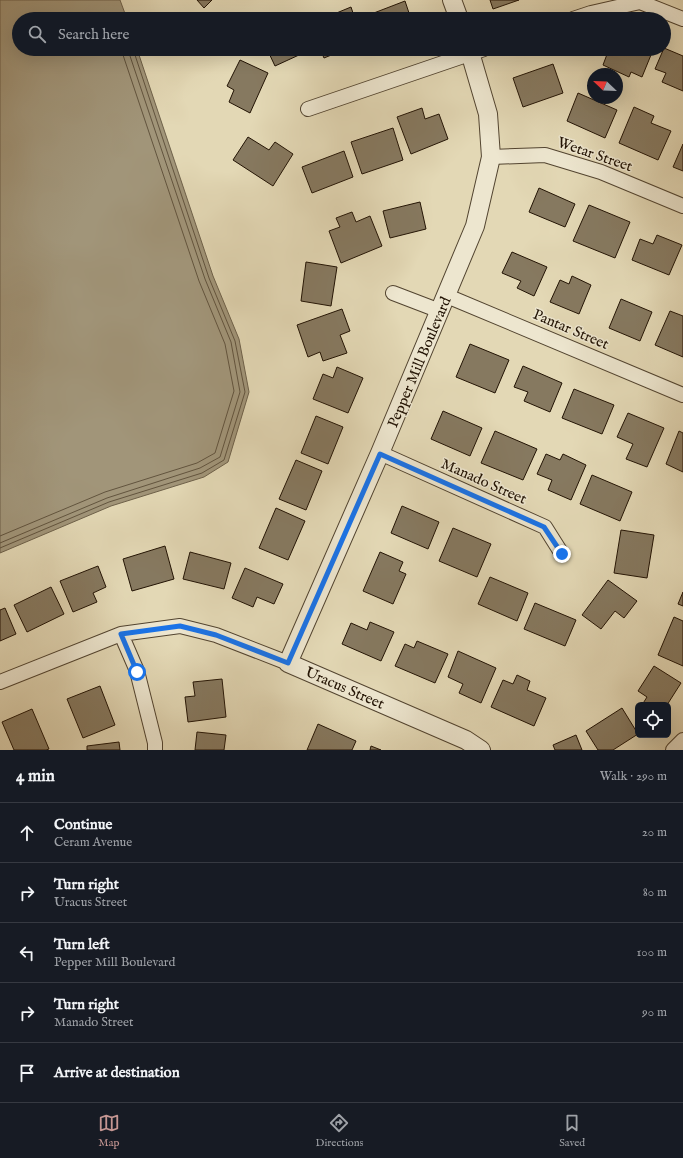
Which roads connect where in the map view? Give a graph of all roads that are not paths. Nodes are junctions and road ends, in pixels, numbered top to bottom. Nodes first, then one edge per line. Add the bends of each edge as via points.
1 (452, 0) edge
2 (456, 12) edge
3 (595, 12) edge
4 (665, 12) edge
5 (671, 14) edge
6 (683, 19) edge
7 (461, 56) edge
8 (476, 56) edge
9 (308, 109) dead end
10 (491, 157) junction
11 (683, 206) edge
12 (393, 293) dead end
13 (443, 303) junction
14 (683, 395) edge
15 (380, 454) junction
16 (562, 554) dead end
17 (121, 634) junction
18 (288, 663) junction
19 (0, 682) edge
20 (683, 740) edge
21 (155, 750) edge
22 (481, 750) edge
23 (673, 750) edge

1 - 2 street
3 - 4 street via 640,2
5 - 6 street
7 - 9 street
8 - 10 street, Pepper Mill Boulevard via 488,114
10 - 11 street, Wetar Street via 545,155 601,172
10 - 13 street, Pepper Mill Boulevard via 475,226
12 - 13 street, Pantar Street
13 - 14 street, Pantar Street
13 - 15 street, Pepper Mill Boulevard
15 - 16 street, Manado Street via 544,527
15 - 18 street, Pepper Mill Boulevard
17 - 18 street, Uracus Street via 180,626 216,635
17 - 19 street, Uracus Street
17 - 21 street via 137,672
18 - 22 street, Uracus Street via 466,740
20 - 23 street

